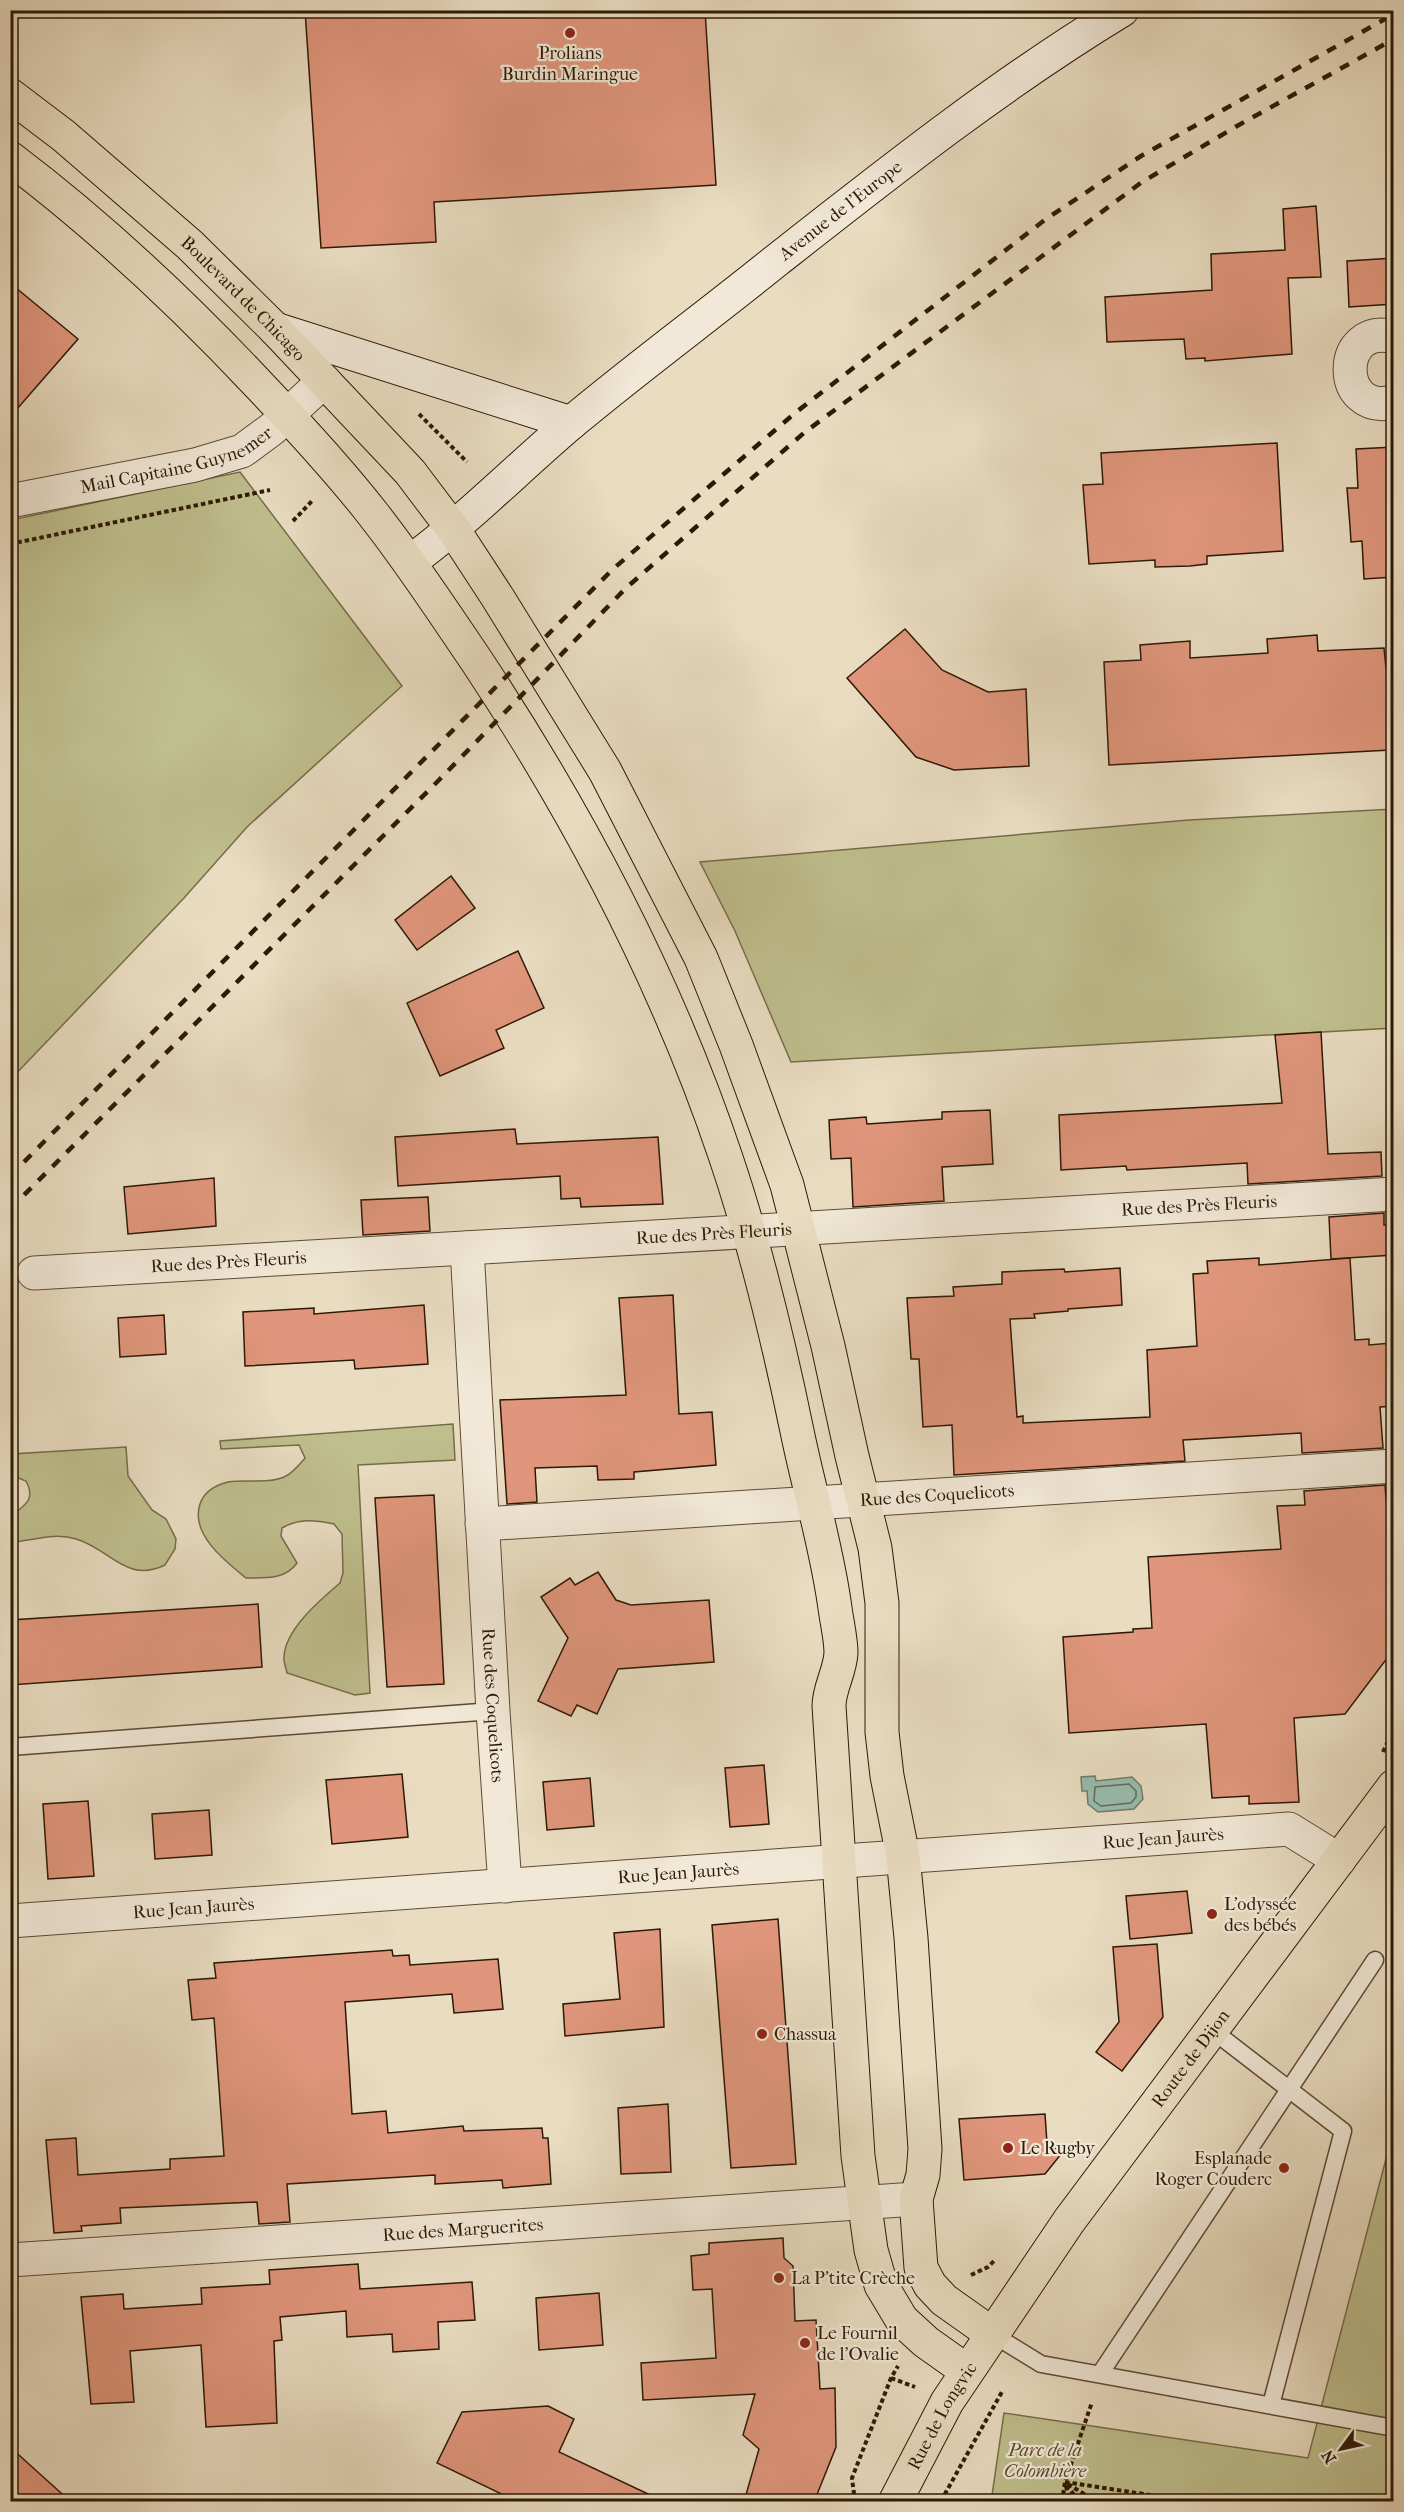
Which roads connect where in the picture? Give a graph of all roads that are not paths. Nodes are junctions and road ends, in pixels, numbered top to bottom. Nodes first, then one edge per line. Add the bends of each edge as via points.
1 (1122, 10) edge
2 (10, 95) edge
3 (10, 158) edge
4 (275, 329) junction
5 (1394, 337) edge
6 (324, 381) junction
7 (1394, 402) edge
8 (288, 415) junction
9 (571, 423) junction
10 (10, 501) edge
11 (453, 529) junction
12 (410, 562) junction
13 (1394, 1194) edge
14 (799, 1228) junction
15 (749, 1232) junction
16 (467, 1248) junction
17 (34, 1273) dead end
18 (1394, 1466) edge
19 (863, 1500) junction
20 (813, 1503) junction
21 (482, 1524) junction
22 (493, 1712) junction
23 (10, 1747) edge
24 (1394, 1786) edge
25 (903, 1856) junction
26 (1339, 1860) junction
27 (840, 1861) junction
28 (505, 1886) junction
29 (10, 1921) edge
30 (1375, 1960) dead end
31 (1212, 2030) junction
32 (1289, 2089) junction
33 (916, 2199) junction
34 (863, 2203) junction
35 (10, 2260) edge
36 (992, 2334) junction
37 (967, 2371) junction
38 (1100, 2374) junction
39 (1271, 2405) junction
40 (1394, 2428) edge
41 (895, 2502) edge

1 - 9 street, Avenue de l'Europe via 964,115
2 - 4 main road, Boulevard de Chicago via 181,237
3 - 8 main road via 51,189 187,310
4 - 6 main road, Boulevard de Chicago
4 - 9 street
5 - 7 street via 1374,336 1364,341 1350,360 1349,372 1357,392 1365,399
6 - 8 street, Mail Capitaine Guynemer
6 - 11 main road, Boulevard de Chicago via 410,472
8 - 10 street, Mail Capitaine Guynemer via 242,451 195,465
8 - 12 main road
9 - 11 street, Avenue de l'Europe
11 - 12 street, Avenue de l'Europe
11 - 14 main road, Boulevard de Chicago via 605,771 701,958 771,1136
12 - 15 main road via 556,785 627,920 666,1002 726,1156
13 - 14 street, Rue des Près Fleuris
14 - 15 street, Rue des Près Fleuris
14 - 19 main road, Boulevard de Chicago
15 - 16 street, Rue des Près Fleuris
15 - 20 main road via 782,1357
16 - 17 street, Rue des Près Fleuris
16 - 21 street, Rue des Coquelicots
18 - 19 street, Rue des Coquelicots
19 - 20 street, Rue des Coquelicots
19 - 25 main road, Boulevard de Chicago via 875,1548 880,1592 886,1776
20 - 21 street, Rue des Coquelicots
20 - 27 main road via 830,1568 841,1651 829,1698
21 - 22 street, Rue des Coquelicots
22 - 23 lane
22 - 28 street, Rue des Coquelicots
24 - 26 main road, Route de Dijon
25 - 26 street, Rue Jean Jaurès via 1289,1829
25 - 27 street, Rue Jean Jaurès
25 - 33 main road, Boulevard de Chicago via 925,2149
26 - 31 main road, Route de Dijon
27 - 28 street, Rue Jean Jaurès
27 - 34 main road
28 - 29 street, Rue Jean Jaurès
30 - 32 lane
31 - 32 lane
31 - 36 main road, Route de Dijon via 1069,2221
32 - 38 lane
32 - 39 lane via 1343,2131
33 - 34 street, Rue des Marguerites
33 - 36 main road, Boulevard de Chicago via 921,2268 930,2285 944,2300
34 - 35 street, Rue des Marguerites
34 - 37 main road via 874,2268 894,2308 918,2336
36 - 37 main road, Rue de Longvic
36 - 38 lane via 1041,2364
37 - 41 main road, Rue de Longvic
38 - 39 lane
39 - 40 lane

